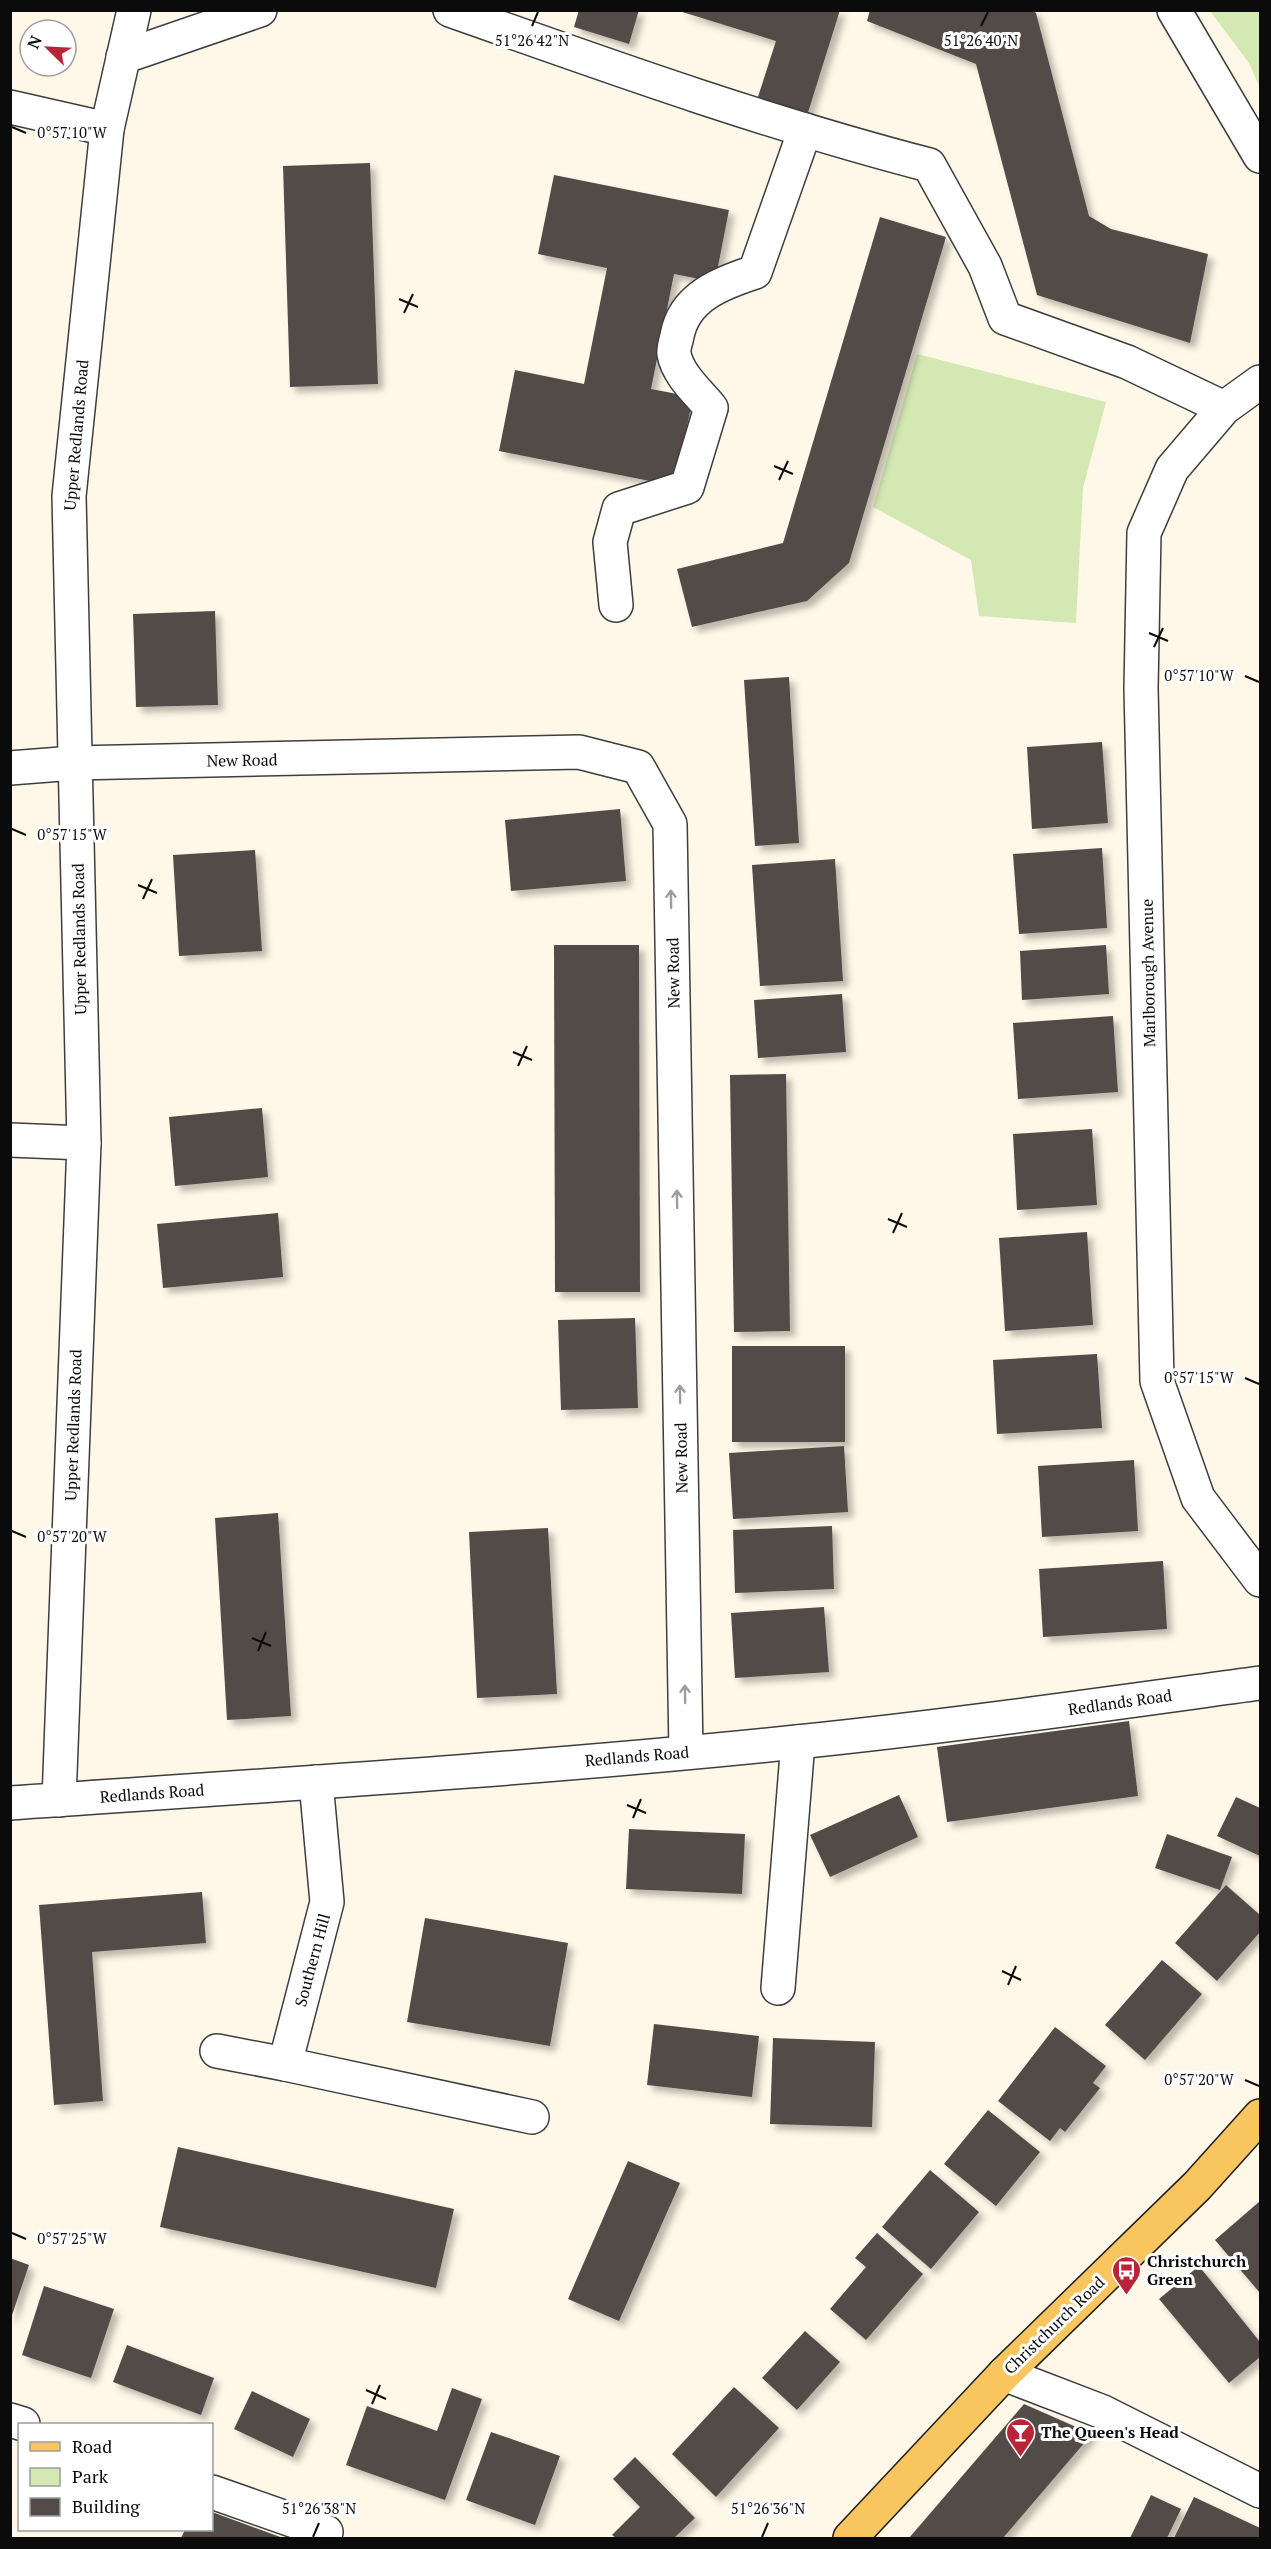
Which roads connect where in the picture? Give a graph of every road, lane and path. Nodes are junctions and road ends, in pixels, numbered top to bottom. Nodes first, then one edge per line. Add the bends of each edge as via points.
1 (134, 10) edge
2 (261, 10) edge
3 (450, 10) edge
4 (1174, 10) edge
5 (123, 57) junction
6 (10, 107) edge
7 (107, 129) junction
8 (805, 130) junction
9 (1260, 156) edge
10 (1260, 382) edge
11 (1224, 408) junction
12 (616, 605) dead end
13 (74, 764) junction
14 (10, 768) edge
15 (10, 1140) edge
16 (84, 1143) junction
17 (1260, 1580) edge
18 (1260, 1683) edge
19 (798, 1742) junction
20 (686, 1752) junction
21 (316, 1782) junction
22 (59, 1800) junction
23 (10, 1803) edge
24 (778, 1988) dead end
25 (217, 2051) dead end
26 (285, 2064) junction
27 (1260, 2115) edge
28 (532, 2117) dead end
29 (1004, 2374) junction
30 (1260, 2491) edge
31 (213, 2492) edge
32 (331, 2536) edge
33 (850, 2538) edge

1 - 5 street, Upper Redlands Road
2 - 5 street
3 - 8 street
4 - 9 street
5 - 7 street, Upper Redlands Road
6 - 7 street
7 - 13 street, Upper Redlands Road via 69,496
8 - 11 street via 929,165 985,266 1005,318 1127,362
8 - 12 street via 755,272 722,283 696,300 680,321 674,353 684,376 711,408 687,487 619,509 610,542
10 - 11 street, Marlborough Avenue
11 - 17 street, Marlborough Avenue via 1172,469 1144,532 1141,688 1157,1381 1198,1498
13 - 14 street, New Road
13 - 16 street, Upper Redlands Road
20 -> 13 street, New Road via 670,824 638,767 579,752
15 - 16 street
16 - 22 street, Upper Redlands Road
18 - 19 street, Redlands Road
19 - 20 street, Redlands Road
19 - 24 street
20 - 21 street, Redlands Road
21 - 22 street, Redlands Road
21 - 26 street, Southern Hill via 327,1902
22 - 23 street, Redlands Road
25 - 26 street
26 - 28 street
27 - 29 main road, Christchurch Road via 1197,2186
29 - 30 street via 1103,2412
29 - 33 main road, Christchurch Road
31 - 32 street

